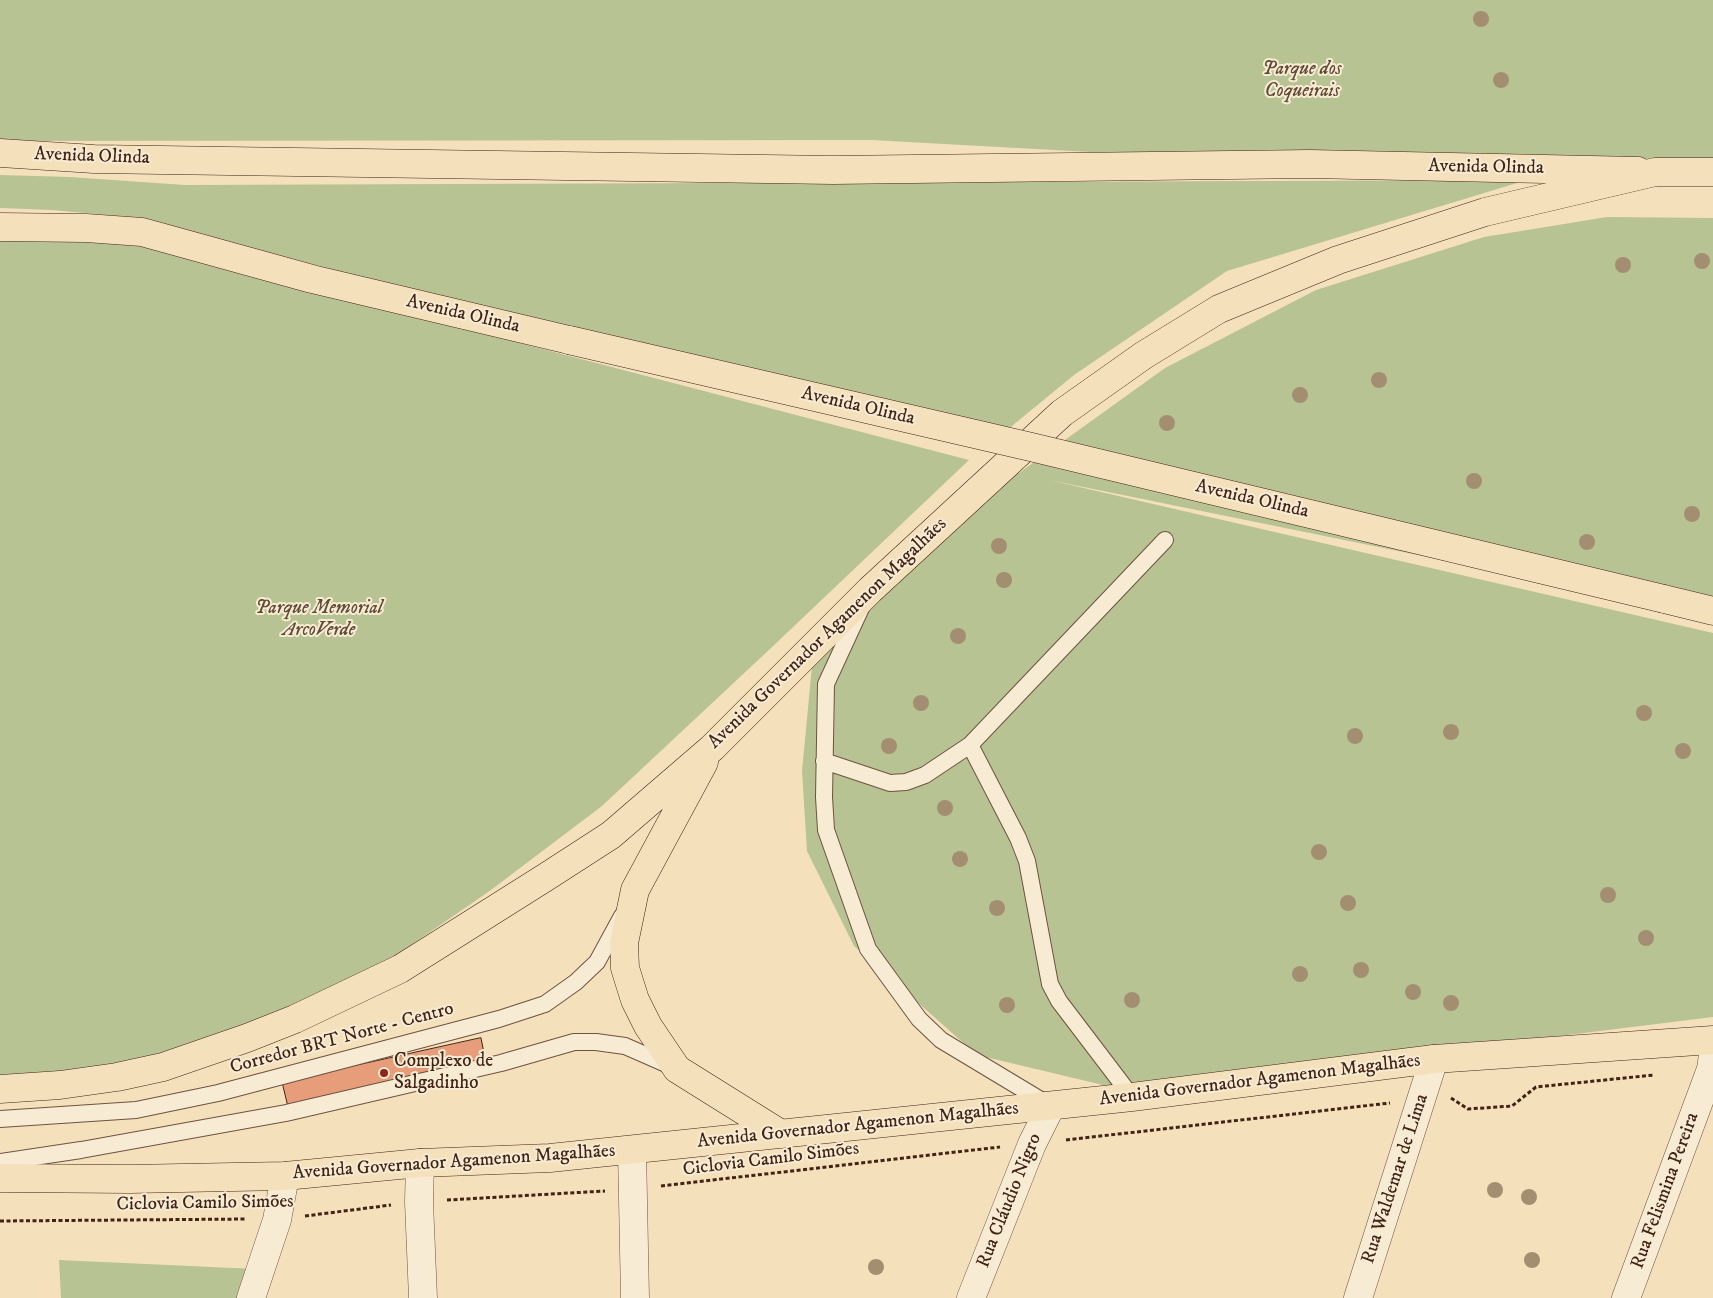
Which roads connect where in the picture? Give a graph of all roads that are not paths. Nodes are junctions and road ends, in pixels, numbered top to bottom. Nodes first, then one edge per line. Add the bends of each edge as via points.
1 (0, 153) edge
2 (1654, 172) junction
3 (1713, 172) edge
4 (0, 227) edge
5 (1165, 540) dead end
6 (870, 590) junction
7 (1713, 611) edge
8 (970, 745) junction
9 (712, 748) junction
10 (824, 761) junction
11 (635, 890) junction
12 (1713, 1040) edge
13 (1713, 1055) edge
14 (1434, 1059) junction
15 (677, 1069) junction
16 (0, 1089) edge
17 (1132, 1097) junction
18 (1051, 1106) junction
19 (0, 1119) edge
20 (781, 1134) junction
21 (632, 1150) junction
22 (0, 1162) edge
23 (420, 1163) junction
24 (286, 1176) junction
25 (0, 1178) edge
26 (251, 1298) edge
27 (423, 1298) edge
28 (635, 1298) edge
29 (971, 1298) edge
30 (1358, 1298) edge
31 (1626, 1298) edge

1 - 2 main road, Avenida Olinda via 94,159 833,170 1310,164
2 - 3 main road, Avenida Olinda
2 - 6 main road, Avenida Governador Agamenon Magalhães via 1485,212 1338,260 1218,309 1144,355 1062,413
4 - 7 main road, Avenida Olinda, bridge via 142,232 312,279
5 - 8 lane
6 - 9 main road, Avenida Governador Agamenon Magalhães
6 - 10 lane via 826,684
8 - 10 lane via 925,775 906,782 890,783
8 - 17 lane via 1027,861 1050,984
9 - 11 main road
9 - 16 main road, Avenida Governador Agamenon Magalhães via 611,835 400,968 312,1011 213,1051 163,1067 60,1085
10 - 18 lane via 826,830 868,950 919,1019 941,1040
11 - 15 main road via 624,942 625,968 635,1000 648,1026
11 - 19 lane, Corredor BRT Norte - Centro via 597,962 545,1004 218,1093 146,1108
12 - 14 main road, Avenida Governador Agamenon Magalhães
13 - 31 street, Rua Felismina Pereira via 1711,1070
14 - 17 main road, Avenida Governador Agamenon Magalhães
14 - 30 street, Rua Waldemar de Lima
15 - 20 main road
15 - 22 lane via 625,1046 574,1042 501,1063 286,1113
17 - 18 main road, Avenida Governador Agamenon Magalhães
18 - 20 main road, Avenida Governador Agamenon Magalhães
18 - 29 street, Rua Cláudio Nigro via 1032,1144
20 - 21 main road, Avenida Governador Agamenon Magalhães
21 - 23 main road, Avenida Governador Agamenon Magalhães via 550,1158
21 - 28 street
23 - 24 main road, Avenida Governador Agamenon Magalhães
23 - 27 street
24 - 25 main road, Avenida Governador Agamenon Magalhães
24 - 26 street via 277,1220

